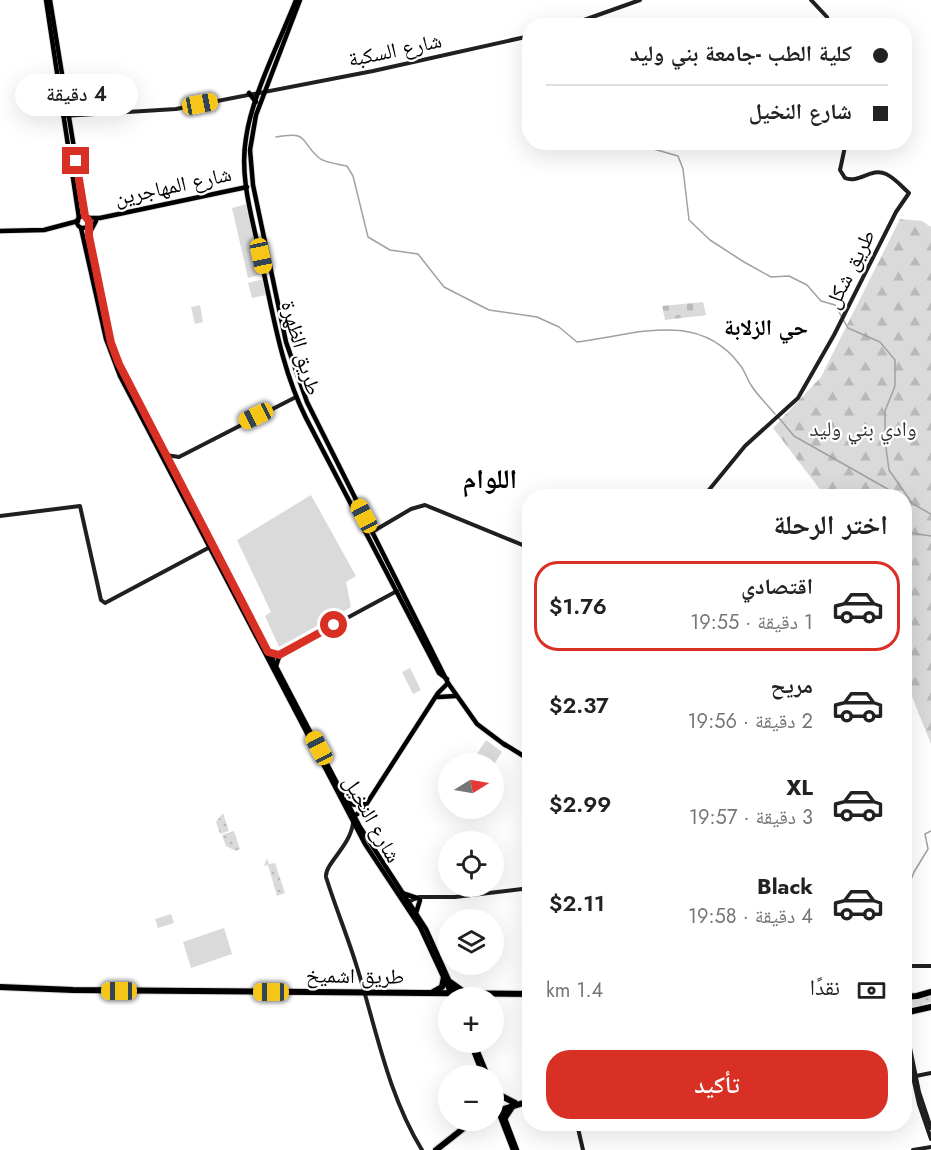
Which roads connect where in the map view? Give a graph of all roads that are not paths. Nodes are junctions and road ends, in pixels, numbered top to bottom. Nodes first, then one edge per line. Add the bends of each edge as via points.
1 (48, 0) edge
2 (298, 0) edge
3 (640, 0) edge
4 (811, 0) edge
5 (589, 18) edge
6 (827, 18) edge
7 (522, 38) edge
8 (263, 91) junction
9 (249, 93) junction
10 (256, 102) junction
11 (66, 116) junction
12 (844, 150) edge
13 (253, 185) junction
14 (246, 187) junction
15 (83, 206) junction
16 (78, 210) junction
17 (97, 219) junction
18 (81, 221) junction
19 (70, 225) junction
20 (88, 226) junction
21 (0, 231) edge
22 (86, 238) junction
23 (119, 376) junction
24 (296, 398) junction
25 (156, 441) junction
26 (166, 455) junction
27 (179, 457) junction
28 (173, 468) junction
29 (710, 489) edge
30 (0, 516) edge
31 (372, 532) junction
32 (522, 545) edge
33 (211, 546) junction
34 (396, 591) junction
35 (268, 652) junction
36 (279, 656) junction
37 (271, 660) junction
38 (276, 666) junction
39 (446, 679) junction
40 (440, 690) junction
41 (456, 696) junction
42 (436, 699) junction
43 (522, 756) edge
44 (370, 798) junction
45 (348, 803) junction
46 (364, 804) junction
47 (361, 813) junction
48 (353, 818) junction
49 (360, 827) junction
50 (522, 889) edge
51 (402, 892) junction
52 (420, 899) junction
53 (408, 905) junction
54 (416, 913) junction
55 (912, 966) edge
56 (931, 966) edge
57 (447, 979) junction
58 (0, 987) edge
59 (450, 987) edge
60 (458, 987) edge
61 (931, 992) edge
62 (364, 993) junction
63 (435, 994) junction
64 (438, 994) edge
65 (504, 994) edge
66 (522, 994) edge
67 (912, 996) edge
68 (931, 1007) edge
69 (912, 1011) edge
70 (912, 1057) edge
71 (912, 1072) edge
72 (931, 1073) edge
73 (916, 1076) junction
74 (504, 1098) edge
75 (522, 1103) edge
76 (513, 1105) junction
77 (504, 1108) edge
78 (504, 1118) edge
79 (504, 1122) edge
80 (931, 1128) edge
81 (456, 1131) edge
82 (458, 1131) edge
83 (579, 1131) edge
84 (931, 1138) edge
85 (931, 1147) edge
86 (920, 1148) junction
87 (422, 1150) edge
88 (434, 1150) edge
89 (515, 1150) edge
90 (583, 1150) edge
91 (913, 1150) edge

1 - 11 main road, شارع النخيل
2 - 8 main road, طريق الظهرة
3 - 5 main road
4 - 6 main road
7 - 8 main road, شارع السكبة
8 - 9 main road, شارع السكبة
8 - 10 main road, طريق الظهرة
8 - 13 main road, طريق الظهرة via 250,150
9 - 10 main road
9 - 11 main road, شارع السكبة via 171,110
10 - 14 main road, طريق الظهرة via 244,149
11 - 15 main road, شارع النخيل
11 - 16 main road, شارع النخيل
12 - 29 main road, طريق شكل via 840,170 844,178 852,180 880,172 909,193 798,398 745,446
13 - 14 main road, شارع المهاجرين
13 - 31 main road, طريق الظهرة via 297,377
14 - 17 main road, شارع المهاجرين
14 - 24 main road, طريق الظهرة via 279,343
15 - 17 main road
15 - 18 main road, شارع النخيل
16 - 18 main road, شارع النخيل
16 - 19 main road
17 - 18 main road, شارع المهاجرين
17 - 20 main road, شارع المهاجرين
17 - 22 main road
18 - 19 main road, شارع المهاجرين
18 - 20 main road
18 - 20 main road, شارع النخيل
18 - 22 main road, شارع النخيل
19 - 21 main road, شارع المهاجرين
19 - 22 main road
20 - 22 main road, شارع النخيل
22 - 23 main road, شارع النخيل
22 - 23 main road, شارع النخيل via 104,340
23 - 25 main road, شارع النخيل
24 - 27 main road
24 - 34 main road, طريق الظهرة
25 - 26 main road, شارع النخيل
25 - 33 main road, شارع النخيل
26 - 27 main road
26 - 28 main road, شارع النخيل
27 - 28 main road
28 - 33 main road, شارع النخيل
30 - 33 main road via 81,507 101,600 105,603
31 - 32 main road via 425,505
31 - 39 main road, طريق الظهرة
33 - 35 main road, شارع النخيل
33 - 37 main road, شارع النخيل
34 - 36 main road
34 - 39 main road, طريق الظهرة
35 - 36 main road
35 - 37 main road, شارع النخيل
36 - 37 main road
36 - 38 main road
37 - 38 main road, شارع النخيل
37 - 48 main road, شارع النخيل
38 - 45 main road, شارع النخيل
39 - 40 main road
39 - 40 main road
39 - 41 main road, طريق الظهرة
39 - 42 main road
40 - 42 main road
41 - 42 main road
41 - 43 main road, طريق الظهرة via 473,719
42 - 44 main road
44 - 46 main road
44 - 47 main road
45 - 46 main road
45 - 48 main road, شارع النخيل
46 - 48 main road
47 - 48 main road
47 - 49 main road
48 - 49 main road, شارع النخيل
48 - 53 main road, شارع النخيل via 373,858
48 - 62 main road via 349,839 328,866 326,875
49 - 51 main road, شارع النخيل
50 - 52 main road
51 - 52 main road
51 - 53 main road, شارع النخيل
52 - 53 main road
52 - 54 main road
53 - 54 main road, شارع النخيل
53 - 57 main road, شارع النخيل
54 - 57 main road, شارع النخيل
55 - 56 main road
57 - 59 main road, شارع النخيل
57 - 60 highway
57 - 63 highway
58 - 62 highway, طريق اشميخ
61 - 67 highway
62 - 63 highway, طريق اشميخ
62 - 87 main road via 388,1076
63 - 64 highway
65 - 66 highway
68 - 69 highway
70 - 73 main road
71 - 84 main road
72 - 73 main road
73 - 80 main road
74 - 76 highway
75 - 76 highway
76 - 77 highway
76 - 78 highway
79 - 89 main road
81 - 88 highway
82 - 88 highway
83 - 90 main road
84 - 86 main road
85 - 86 main road
86 - 91 main road

